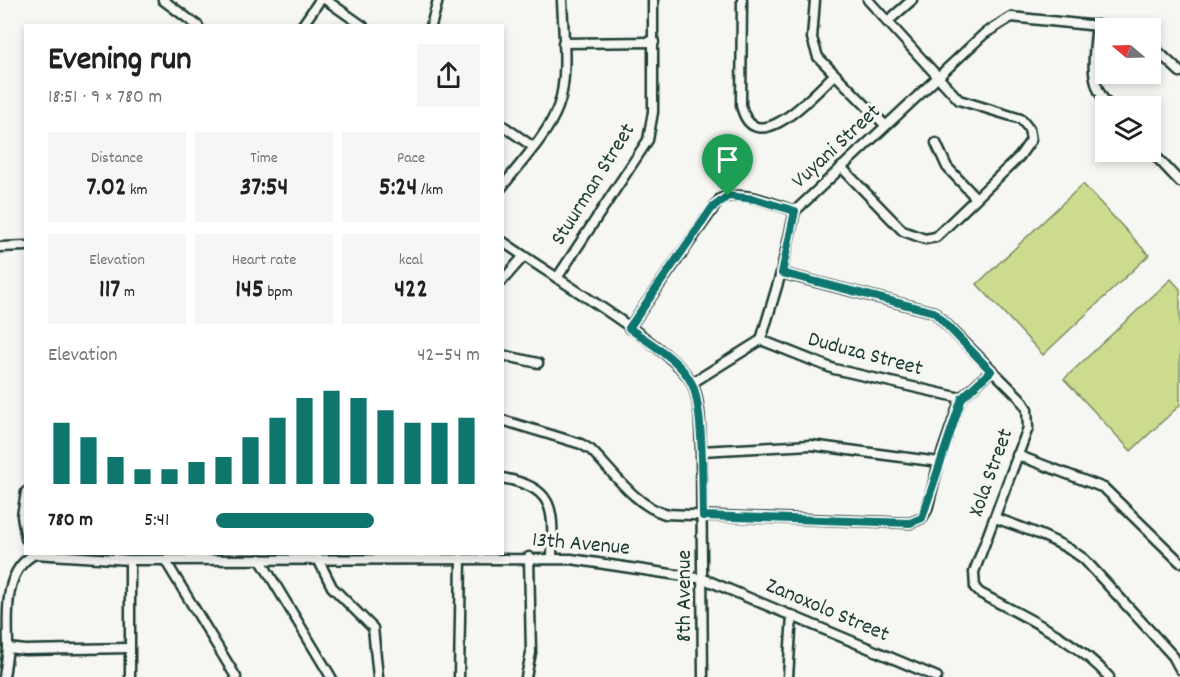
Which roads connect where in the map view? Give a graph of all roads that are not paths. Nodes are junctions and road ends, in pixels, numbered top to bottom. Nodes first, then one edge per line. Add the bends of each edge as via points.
1 (163, 0) edge
2 (320, 0) edge
3 (326, 0) edge
4 (438, 0) edge
5 (562, 0) edge
6 (653, 0) edge
7 (742, 0) edge
8 (815, 0) edge
9 (868, 0) edge
10 (912, 0) edge
11 (185, 16) junction
12 (887, 22) junction
13 (181, 24) edge
14 (195, 24) edge
15 (303, 24) edge
16 (360, 24) edge
17 (432, 24) edge
18 (1095, 25) edge
19 (654, 42) junction
20 (563, 43) junction
21 (1095, 52) edge
22 (1161, 55) edge
23 (1180, 72) edge
24 (834, 75) junction
25 (938, 77) junction
26 (1101, 96) edge
27 (885, 125) junction
28 (504, 126) edge
29 (936, 143) dead end
30 (532, 146) junction
31 (1161, 162) edge
32 (841, 167) junction
33 (1180, 182) edge
34 (504, 184) edge
35 (976, 198) junction
36 (795, 211) junction
37 (504, 242) edge
38 (24, 246) edge
39 (0, 247) edge
40 (523, 256) junction
41 (782, 273) junction
42 (557, 278) junction
43 (504, 279) edge
44 (629, 328) junction
45 (761, 340) junction
46 (504, 355) edge
47 (538, 363) dead end
48 (991, 371) junction
49 (692, 383) junction
50 (962, 398) junction
51 (504, 421) edge
52 (701, 451) junction
53 (1017, 455) junction
54 (939, 462) junction
55 (504, 478) edge
56 (24, 504) edge
57 (703, 516) junction
58 (995, 518) junction
59 (24, 528) edge
60 (33, 555) edge
61 (51, 555) edge
62 (529, 557) junction
63 (552, 557) junction
64 (461, 558) junction
65 (260, 559) junction
66 (318, 559) junction
67 (130, 560) junction
68 (165, 560) junction
69 (1180, 562) edge
70 (704, 579) junction
71 (792, 615) junction
72 (8, 648) junction
73 (129, 648) junction
74 (1180, 669) edge
75 (129, 673) edge
76 (4, 677) edge
77 (135, 677) edge
78 (236, 677) edge
79 (331, 677) edge
80 (378, 677) edge
81 (459, 677) edge
82 (526, 677) edge
83 (703, 677) edge
84 (788, 677) edge
85 (937, 677) edge
86 (1109, 677) edge

1 - 11 street
2 - 15 street
3 - 16 street
4 - 17 street
5 - 20 street
6 - 19 street, Stuurman Street
7 - 24 street via 741,105 749,123 759,127 781,123
8 - 24 street via 814,48
9 - 12 street
10 - 12 street
11 - 13 street
11 - 14 street
12 - 25 street
18 - 25 street, Vuyani Street via 1011,17 996,24
19 - 20 street
19 - 42 street, Stuurman Street via 652,127 648,140
20 - 30 street via 561,96 550,122
21 - 26 street via 1093,78
22 - 23 street
24 - 27 street
25 - 27 street, Vuyani Street
25 - 35 street via 959,100 1021,119 1031,132 1031,140 1019,158
27 - 32 street, Vuyani Street
28 - 30 street
29 - 35 street via 948,167
30 - 34 street
31 - 33 street
32 - 35 street via 903,231 916,237 936,237
32 - 36 street, Vuyani Street
36 - 41 street, Vuyani Street
36 - 44 street via 740,196 720,199
37 - 40 street
38 - 39 street
40 - 42 street
40 - 43 street
41 - 45 street, Vuyani Street
41 - 48 street, Xola Street via 934,312
42 - 44 street
44 - 49 street
45 - 49 street
45 - 50 street, Duduza Street via 834,369
46 - 47 street
48 - 50 street
48 - 53 street, Xola Street via 1027,409 1028,428
49 - 52 street, 8th Avenue
50 - 54 street
51 - 57 street via 591,450 652,510
52 - 54 street via 811,445
52 - 57 street, 8th Avenue
53 - 58 street, Xola Street
53 - 69 street via 1104,488
54 - 57 street via 927,510 922,518 910,523
55 - 63 street via 539,490 550,505
56 - 59 street
57 - 70 street, 8th Avenue
58 - 74 street via 1049,538 1084,559 1173,656
58 - 86 street, Xola Street via 974,572 975,588 1043,627
60 - 72 street via 24,560 14,576 9,599
61 - 67 street, 13th Avenue
62 - 63 street, 13th Avenue
62 - 64 street, 13th Avenue
62 - 82 street via 531,652
63 - 70 street, 13th Avenue
64 - 66 street, 13th Avenue
64 - 81 street
65 - 66 street, 13th Avenue
65 - 68 street, 13th Avenue
65 - 79 street
66 - 80 street via 332,587 373,628
67 - 68 street, 13th Avenue
67 - 73 street
68 - 78 street
70 - 71 street, Zanoxolo Street
70 - 83 street, 8th Avenue
71 - 84 street
71 - 85 street, Zanoxolo Street
72 - 73 street
72 - 76 street
73 - 75 street
75 - 77 street

